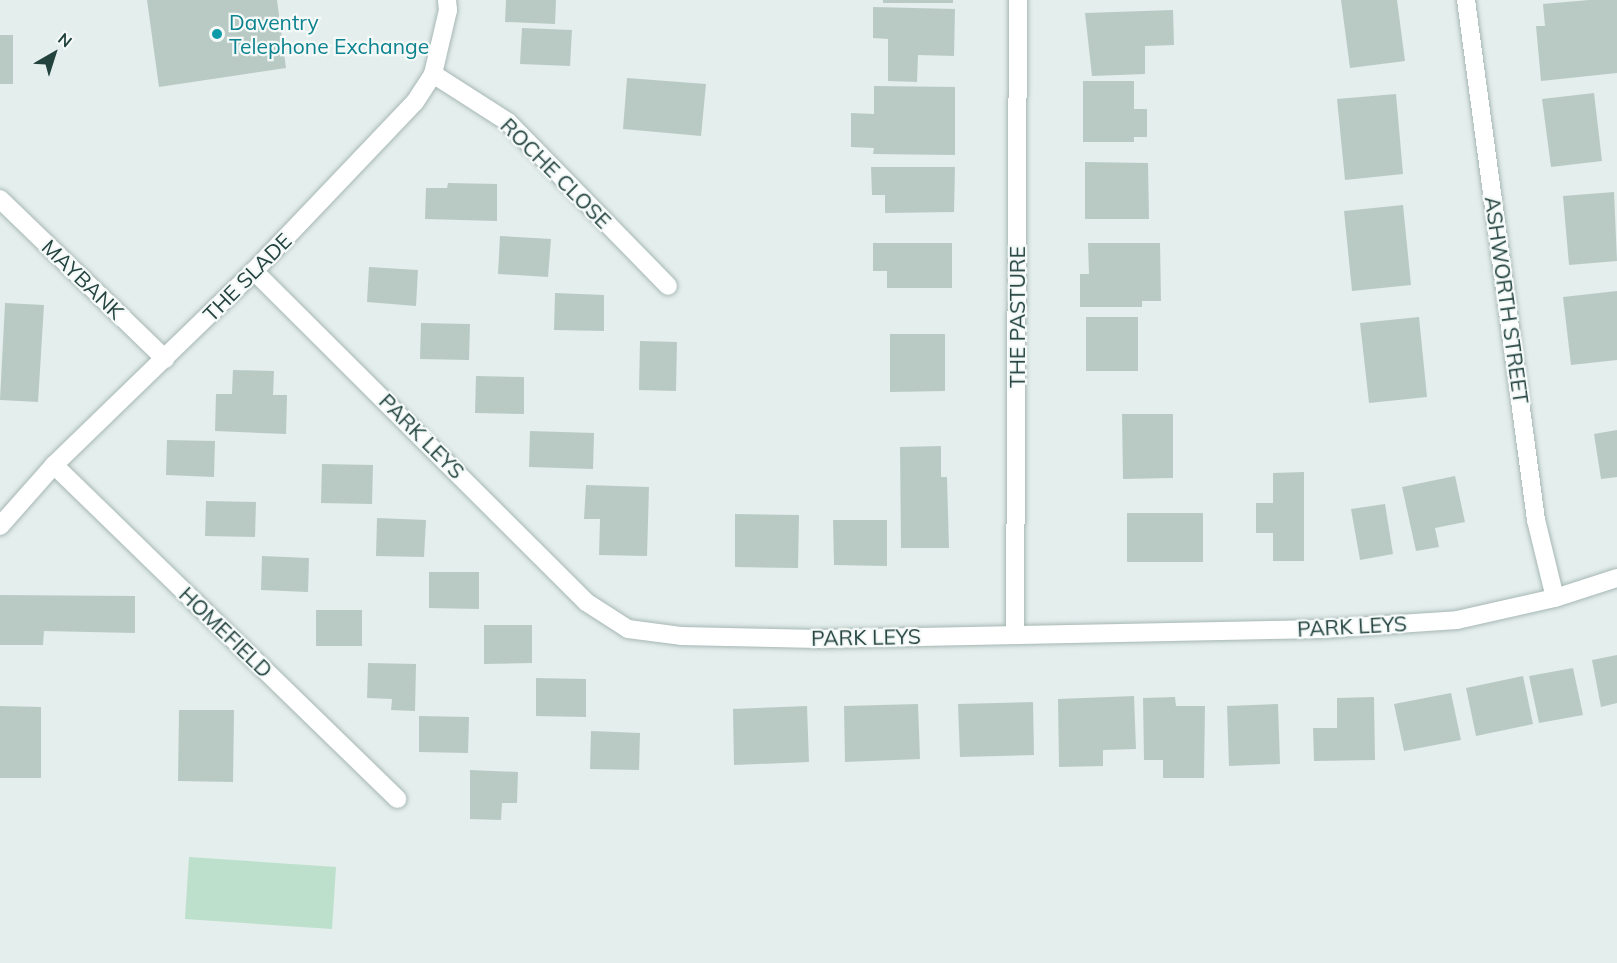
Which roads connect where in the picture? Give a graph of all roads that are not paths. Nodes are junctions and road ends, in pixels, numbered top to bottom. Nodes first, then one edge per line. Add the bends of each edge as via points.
1 (447, 0) edge
2 (1018, 0) edge
3 (1466, 0) edge
4 (433, 74) junction
5 (0, 199) edge
6 (254, 271) junction
7 (668, 286) dead end
8 (165, 359) junction
9 (54, 465) junction
10 (0, 526) edge
11 (1617, 578) edge
12 (1555, 598) junction
13 (1015, 633) junction
14 (397, 799) dead end

1 - 4 street, THE SLADE
2 - 13 street, THE PASTURE
3 - 12 street, ASHWORTH STREET via 1536,520
4 - 6 street, THE SLADE via 415,102
4 - 7 street, ROCHE CLOSE via 508,122
5 - 8 street, MAYBANK
6 - 8 street, THE SLADE
6 - 13 street, PARK LEYS via 586,602 628,629 681,636 819,639
8 - 9 street, THE SLADE
9 - 10 street, THE SLADE
9 - 14 street, HOMEFIELD
11 - 12 street, PARK LEYS
12 - 13 street, PARK LEYS via 1457,620 1368,626

